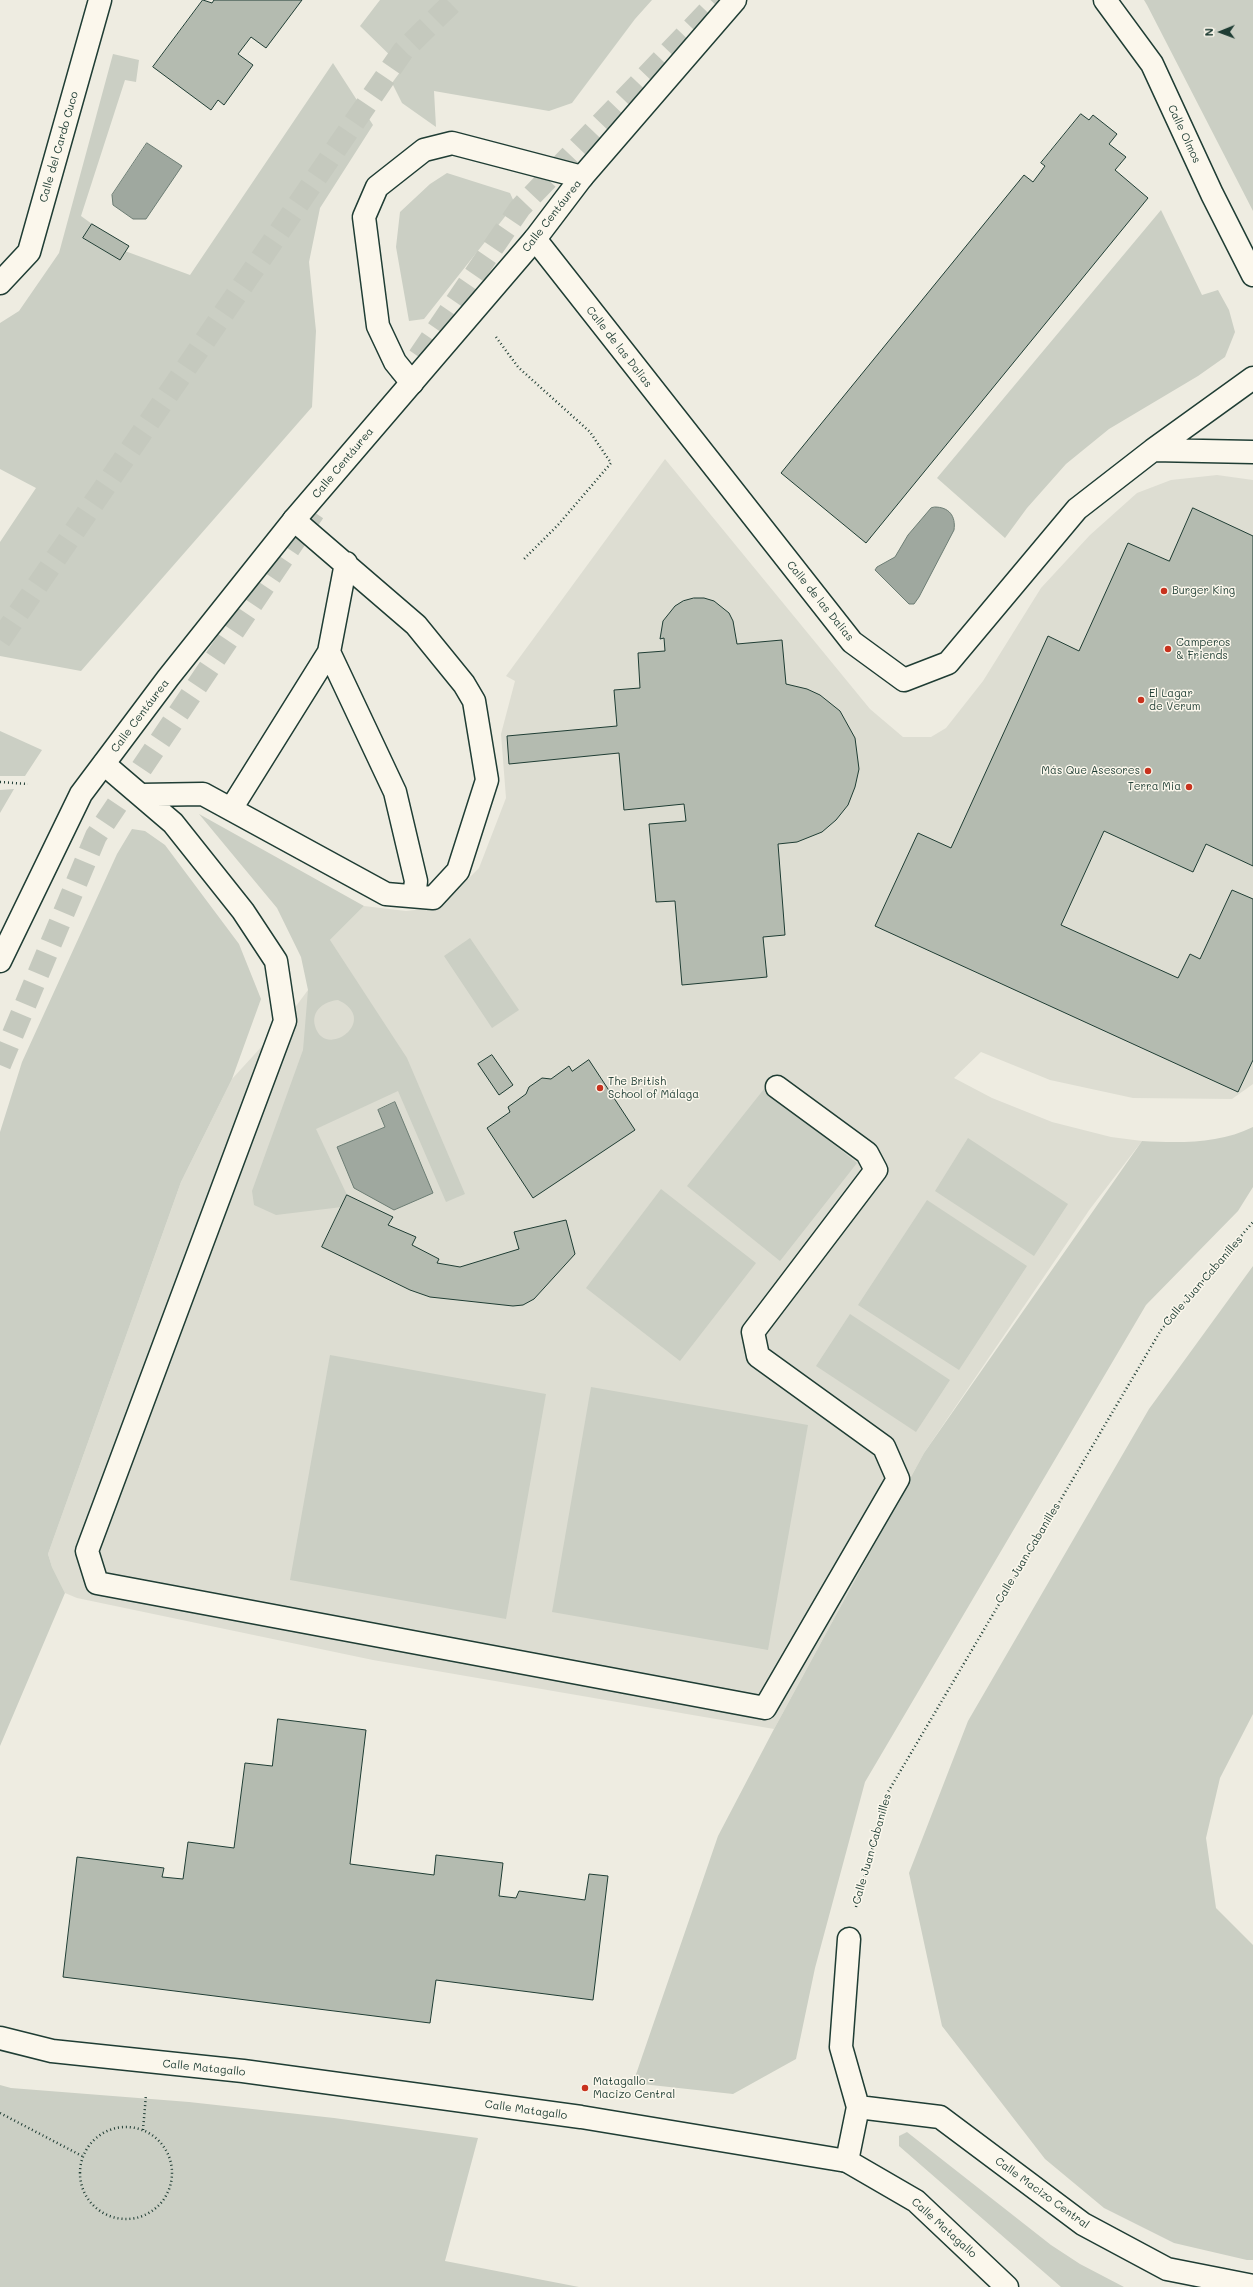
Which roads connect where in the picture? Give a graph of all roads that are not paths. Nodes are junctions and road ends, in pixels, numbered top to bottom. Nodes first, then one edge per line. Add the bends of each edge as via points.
1 (100, 0) edge
2 (735, 0) edge
3 (1105, 0) edge
4 (582, 177) junction
5 (535, 239) junction
6 (1253, 275) edge
7 (0, 282) edge
8 (1253, 378) edge
9 (412, 383) junction
10 (1153, 450) junction
11 (1253, 452) edge
12 (294, 520) junction
13 (346, 563) junction
14 (329, 652) junction
15 (104, 764) junction
16 (141, 795) junction
17 (231, 809) junction
18 (414, 896) junction
19 (0, 960) edge
20 (777, 1087) dead end
21 (849, 1939) dead end
22 (0, 2038) edge
23 (858, 2107) junction
24 (847, 2161) junction
25 (1253, 2286) edge
26 (1007, 2287) edge

1 - 7 street, Calle del Cardo Cuco via 29,252
2 - 4 street, Calle Centáurea
3 - 6 street, Calle Olmos via 1152,64 1212,194
4 - 5 street, Calle Centáurea
4 - 9 street via 452,143 424,150 377,187 364,217 378,326 395,362
5 - 9 street, Calle Centáurea
5 - 10 street, Calle de las Dalias via 852,642 904,680 948,663 1077,509
8 - 10 street, Calle de las Dalias
9 - 12 street, Calle Centáurea
10 - 11 street
12 - 13 street
12 - 15 street, Calle Centáurea via 168,678
13 - 14 street
13 - 18 street via 416,625 464,684 474,701 487,780 458,871 433,898
14 - 17 street
14 - 18 street via 395,792 416,881
15 - 16 street
15 - 19 street, Calle Centáurea via 81,794
16 - 17 street via 203,794
16 - 20 street via 173,823 243,911 276,961 285,1021 87,1551 97,1583 765,1708 898,1479 884,1446 758,1356 753,1332 876,1170 867,1153
17 - 18 street via 386,894
21 - 23 street via 841,2047
22 - 24 street, Calle Matagallo via 52,2052 242,2072 581,2117
23 - 24 street
23 - 25 street, Calle Macizo Central via 940,2117 1083,2224 1167,2269
24 - 26 street, Calle Matagallo via 916,2201

